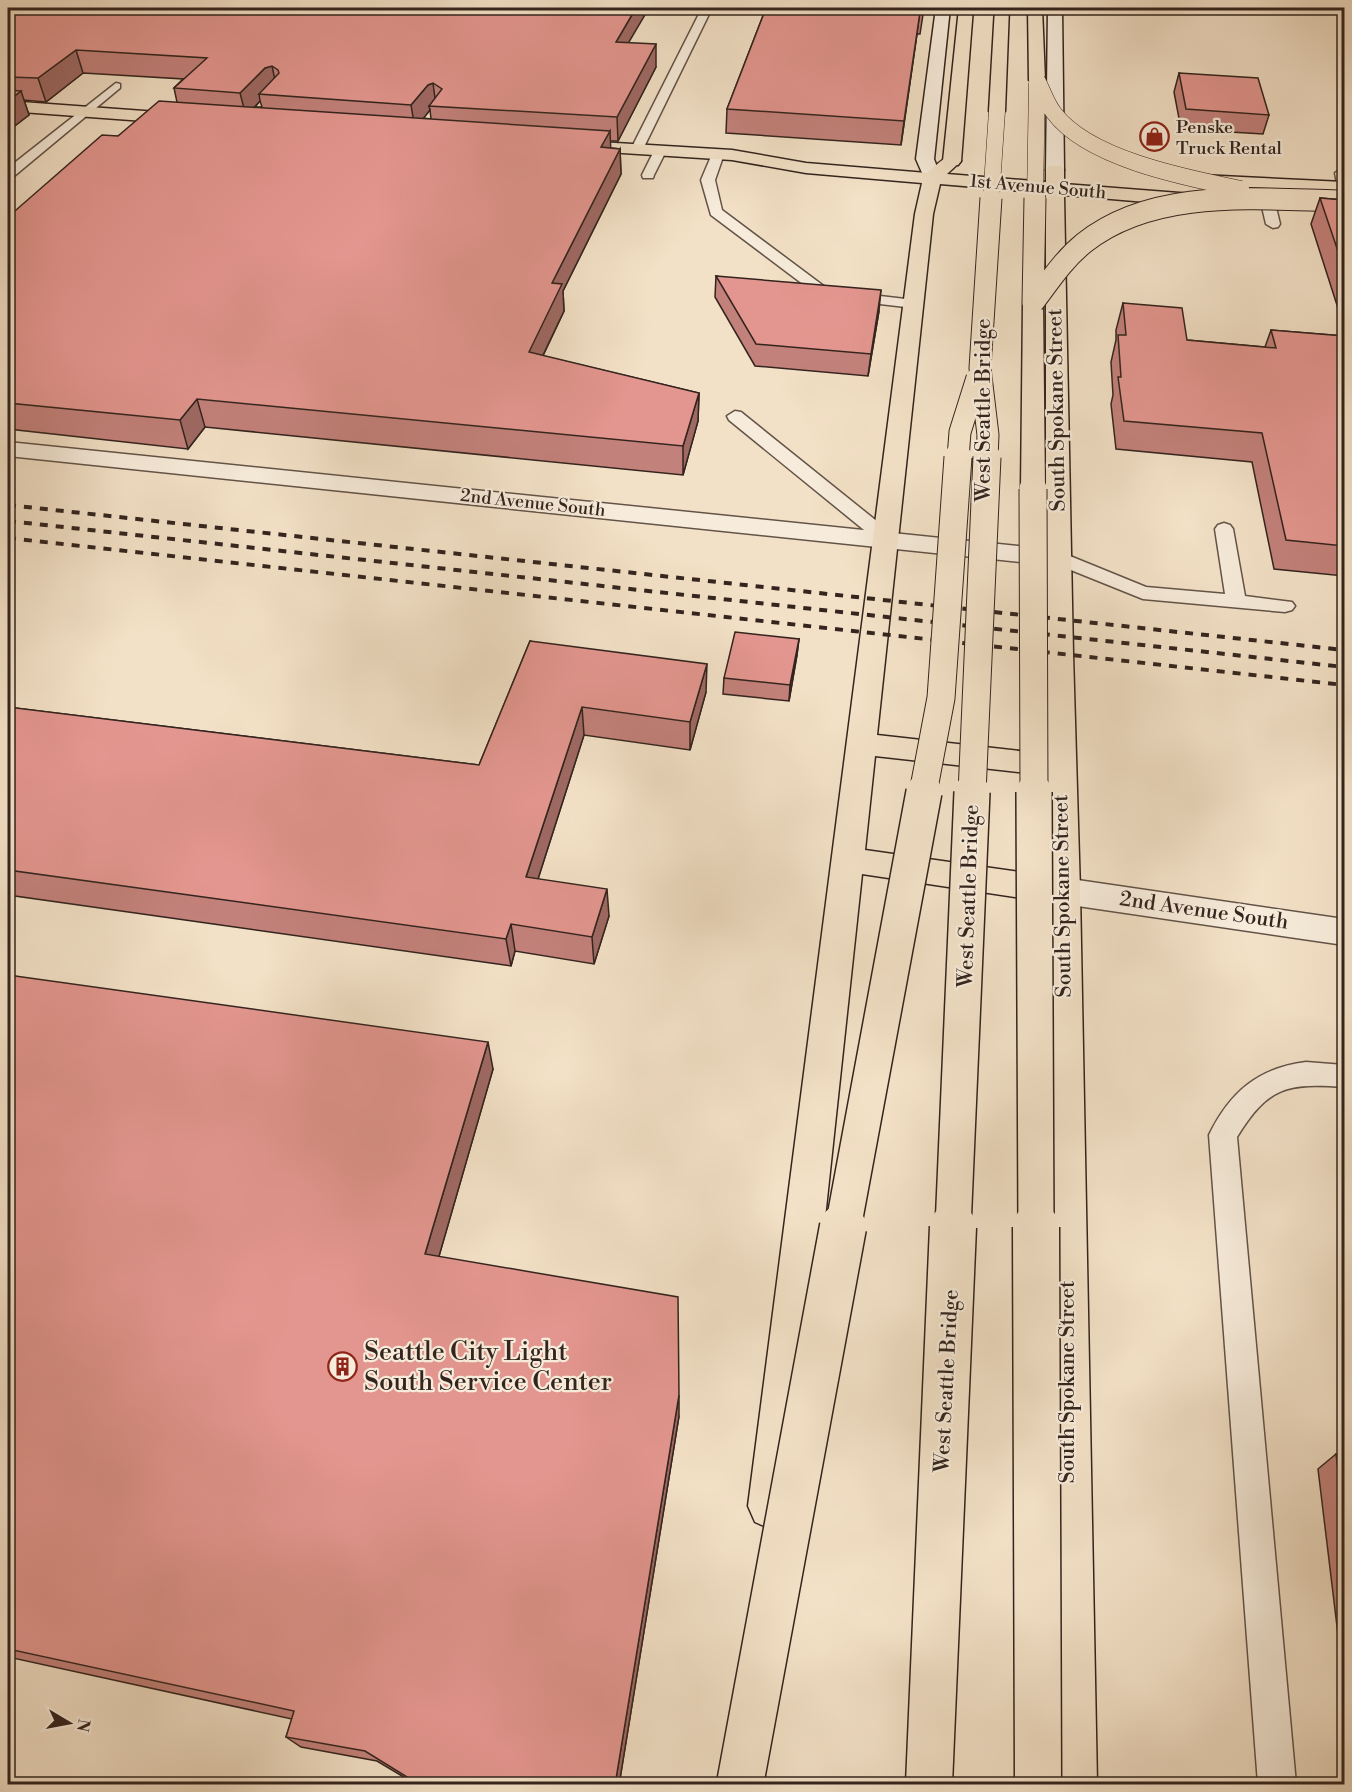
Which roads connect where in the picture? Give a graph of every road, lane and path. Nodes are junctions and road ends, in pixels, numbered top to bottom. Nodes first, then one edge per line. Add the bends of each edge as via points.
1 (707, 8) edge
2 (943, 8) edge
3 (966, 8) edge
4 (1002, 8) edge
5 (1035, 8) edge
6 (1055, 8) edge
7 (1037, 80) junction
8 (116, 86) edge
9 (8, 106) edge
10 (84, 112) junction
11 (201, 120) edge
12 (544, 144) edge
13 (637, 149) junction
14 (660, 151) junction
15 (847, 154) edge
16 (725, 155) junction
17 (904, 158) edge
18 (936, 166) junction
19 (8, 174) edge
20 (648, 175) dead end
21 (1116, 175) dead end
22 (1062, 176) junction
23 (1343, 193) edge
24 (1033, 303) junction
25 (914, 304) junction
26 (980, 368) junction
27 (735, 416) dead end
28 (8, 449) edge
29 (1224, 528) dead end
30 (887, 539) junction
31 (1058, 558) junction
32 (1236, 602) junction
33 (1285, 606) dead end
34 (863, 744) junction
35 (1062, 766) junction
36 (849, 860) junction
37 (1064, 891) junction
38 (1344, 932) edge
39 (1344, 1076) edge
40 (739, 1785) edge
41 (928, 1785) edge
42 (1038, 1785) edge
43 (1071, 1785) edge
44 (1277, 1785) edge

1 - 13 lane
2 - 18 main road
3 - 18 main road
4 - 26 main road, West Seattle Bridge, bridge
5 - 7 main road
6 - 22 main road, South Spokane Street
7 - 23 main road, bridge via 1056,116 1099,147 1139,163 1222,186
7 - 24 main road, bridge
8 - 10 lane
9 - 10 main road
10 - 11 main road
10 - 19 lane
12 - 13 main road, 1st Avenue South
13 - 14 main road, 1st Avenue South
14 - 16 main road, 1st Avenue South
14 - 20 lane
15 - 16 main road, 1st Avenue South
16 - 18 main road, 1st Avenue South via 806,168
16 - 25 lane via 708,180 716,212 825,294
17 - 18 main road, 1st Avenue South
18 - 22 main road, 1st Avenue South
18 - 22 main road, 1st Avenue South via 1015,166
18 - 25 main road via 924,214
21 - 23 main road, 1st Avenue South
22 - 23 main road, 1st Avenue South via 1271,215
22 - 31 main road, South Spokane Street
23 - 24 main road, bridge via 1187,204 1142,213 1089,238
24 - 42 main road, bridge
25 - 30 main road
26 - 40 main road, bridge via 960,432 941,698
26 - 41 main road, West Seattle Bridge, bridge via 988,435
27 - 30 lane
28 - 30 main road, 2nd Avenue South
29 - 32 lane
30 - 31 main road, 2nd Avenue South
30 - 34 main road
31 - 32 lane via 1143,593
31 - 35 main road, South Spokane Street
32 - 33 lane
34 - 35 main road
34 - 36 main road
35 - 37 main road, South Spokane Street
36 - 37 main road
36 - 40 main road
37 - 38 main road, 2nd Avenue South
37 - 43 main road, South Spokane Street
39 - 44 lane via 1313,1072 1281,1078 1249,1098 1223,1135

